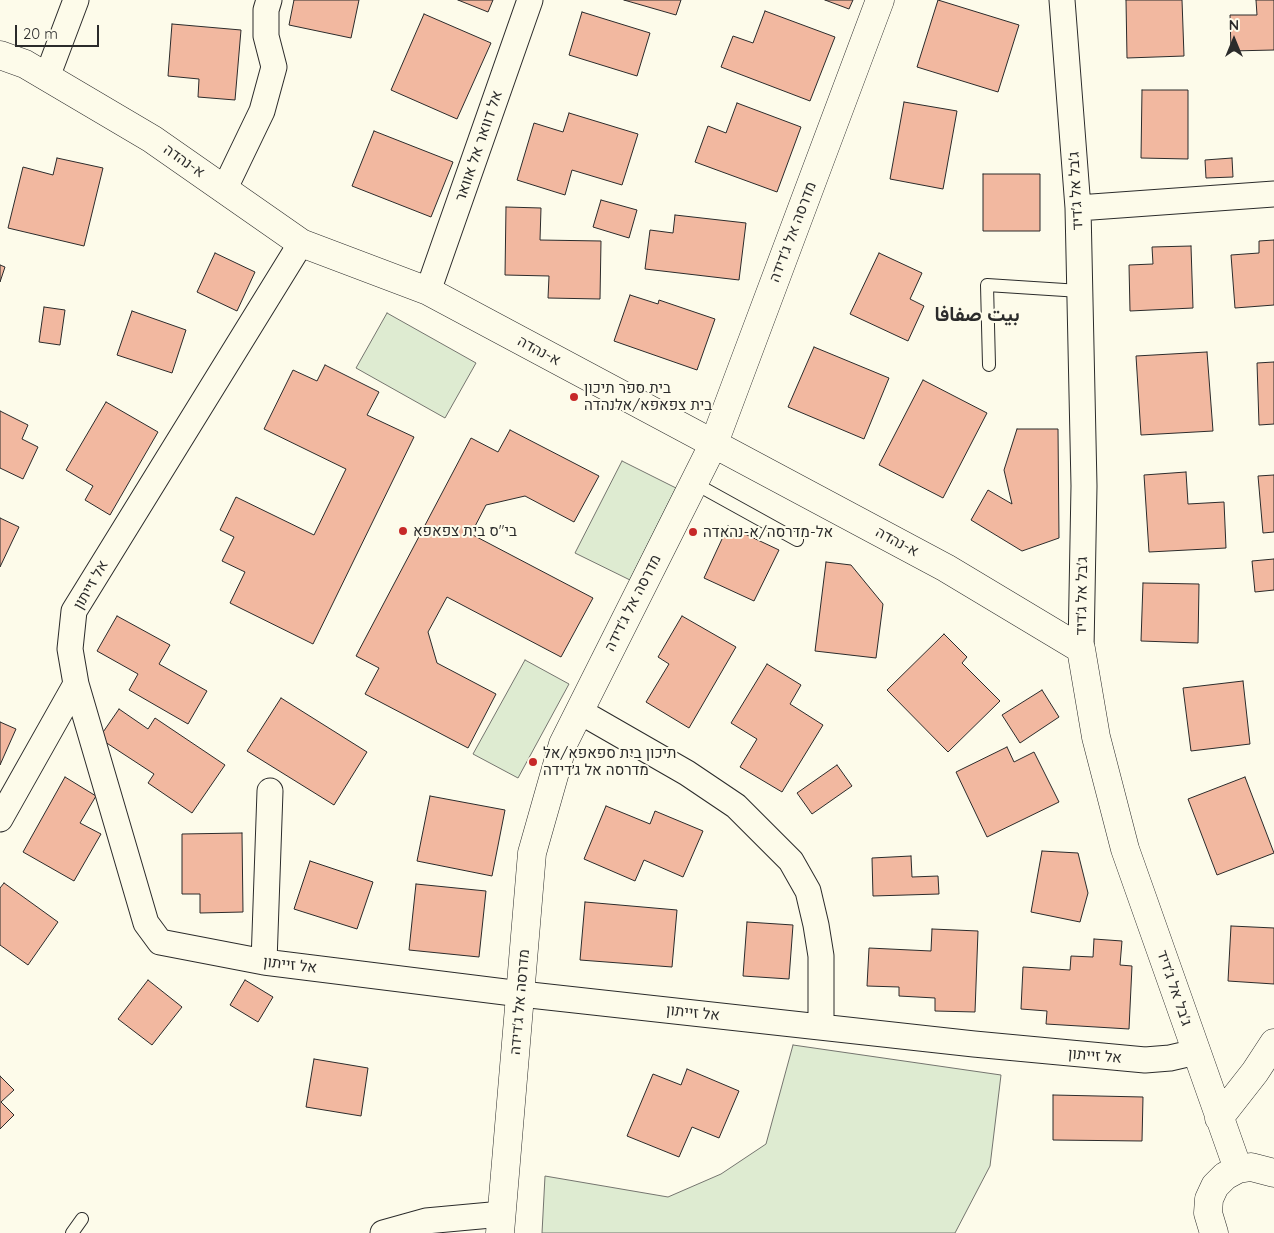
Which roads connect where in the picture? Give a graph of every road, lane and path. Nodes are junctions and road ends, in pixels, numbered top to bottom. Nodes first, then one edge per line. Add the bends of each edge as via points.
1 (76, 0) edge
2 (269, 0) edge
3 (530, 0) edge
4 (880, 0) edge
5 (1062, 0) edge
6 (0, 55) edge
7 (47, 77) junction
8 (224, 190) junction
9 (1274, 194) edge
10 (1078, 208) junction
11 (301, 243) junction
12 (428, 291) junction
13 (1080, 291) junction
14 (988, 365) dead end
15 (714, 444) junction
16 (694, 483) junction
17 (797, 540) dead end
18 (1081, 649) junction
19 (76, 684) junction
20 (579, 711) junction
21 (270, 791) dead end
22 (0, 818) edge
23 (264, 962) junction
24 (521, 994) junction
25 (822, 1027) junction
26 (1274, 1043) edge
27 (1196, 1052) junction
28 (1218, 1118) junction
29 (1238, 1169) junction
30 (1274, 1172) edge
31 (82, 1218) dead end
32 (501, 1224) edge
33 (72, 1233) edge
34 (383, 1233) edge
35 (1214, 1233) edge

1 - 7 street
2 - 8 street via 266,36 274,67 262,111
3 - 12 street, אל דוואר אל אוואר
4 - 15 street, מדרסה אל ג'דידה
5 - 10 street, ג'בל אל ג'דיד
6 - 7 street, א-נהדה
7 - 8 street, א-נהדה via 152,139
8 - 11 street, א-נהדה
9 - 10 street
10 - 13 street, ג'בל אל ג'דיד
11 - 12 street, א-נהדה
11 - 19 street, אל זייתון via 74,611 70,649
12 - 15 street, א-נהדה
13 - 14 lane via 987,285
13 - 18 street, ג'בל אל ג'דיד via 1084,486
15 - 16 street, מדרסה אל ג'דידה
15 - 18 street, א-נהדה via 946,568
16 - 17 lane
16 - 20 street, מדרסה אל ג'דידה
18 - 27 street, ג'בל אל ג'דיד via 1096,737 1126,849
19 - 22 street
19 - 23 street, אל זייתון via 146,923 160,942
20 - 24 street, מדרסה אל ג'דידה via 563,744 532,852
20 - 25 street via 687,773 736,806 791,861 808,891 816,925 821,956
21 - 23 street
23 - 24 street, אל זייתון
24 - 25 street, אל זייתון
24 - 32 street, מדרסה אל ג'דידה
25 - 27 street, אל זייתון via 1145,1060
26 - 28 street
27 - 28 street, ג'בל אל ג'דיד
28 - 29 street, ג'בל אל ג'דיד
29 - 30 street via 1251,1167
29 - 35 street via 1215,1186 1209,1199 1208,1213
31 - 33 lane
32 - 34 street via 426,1221

